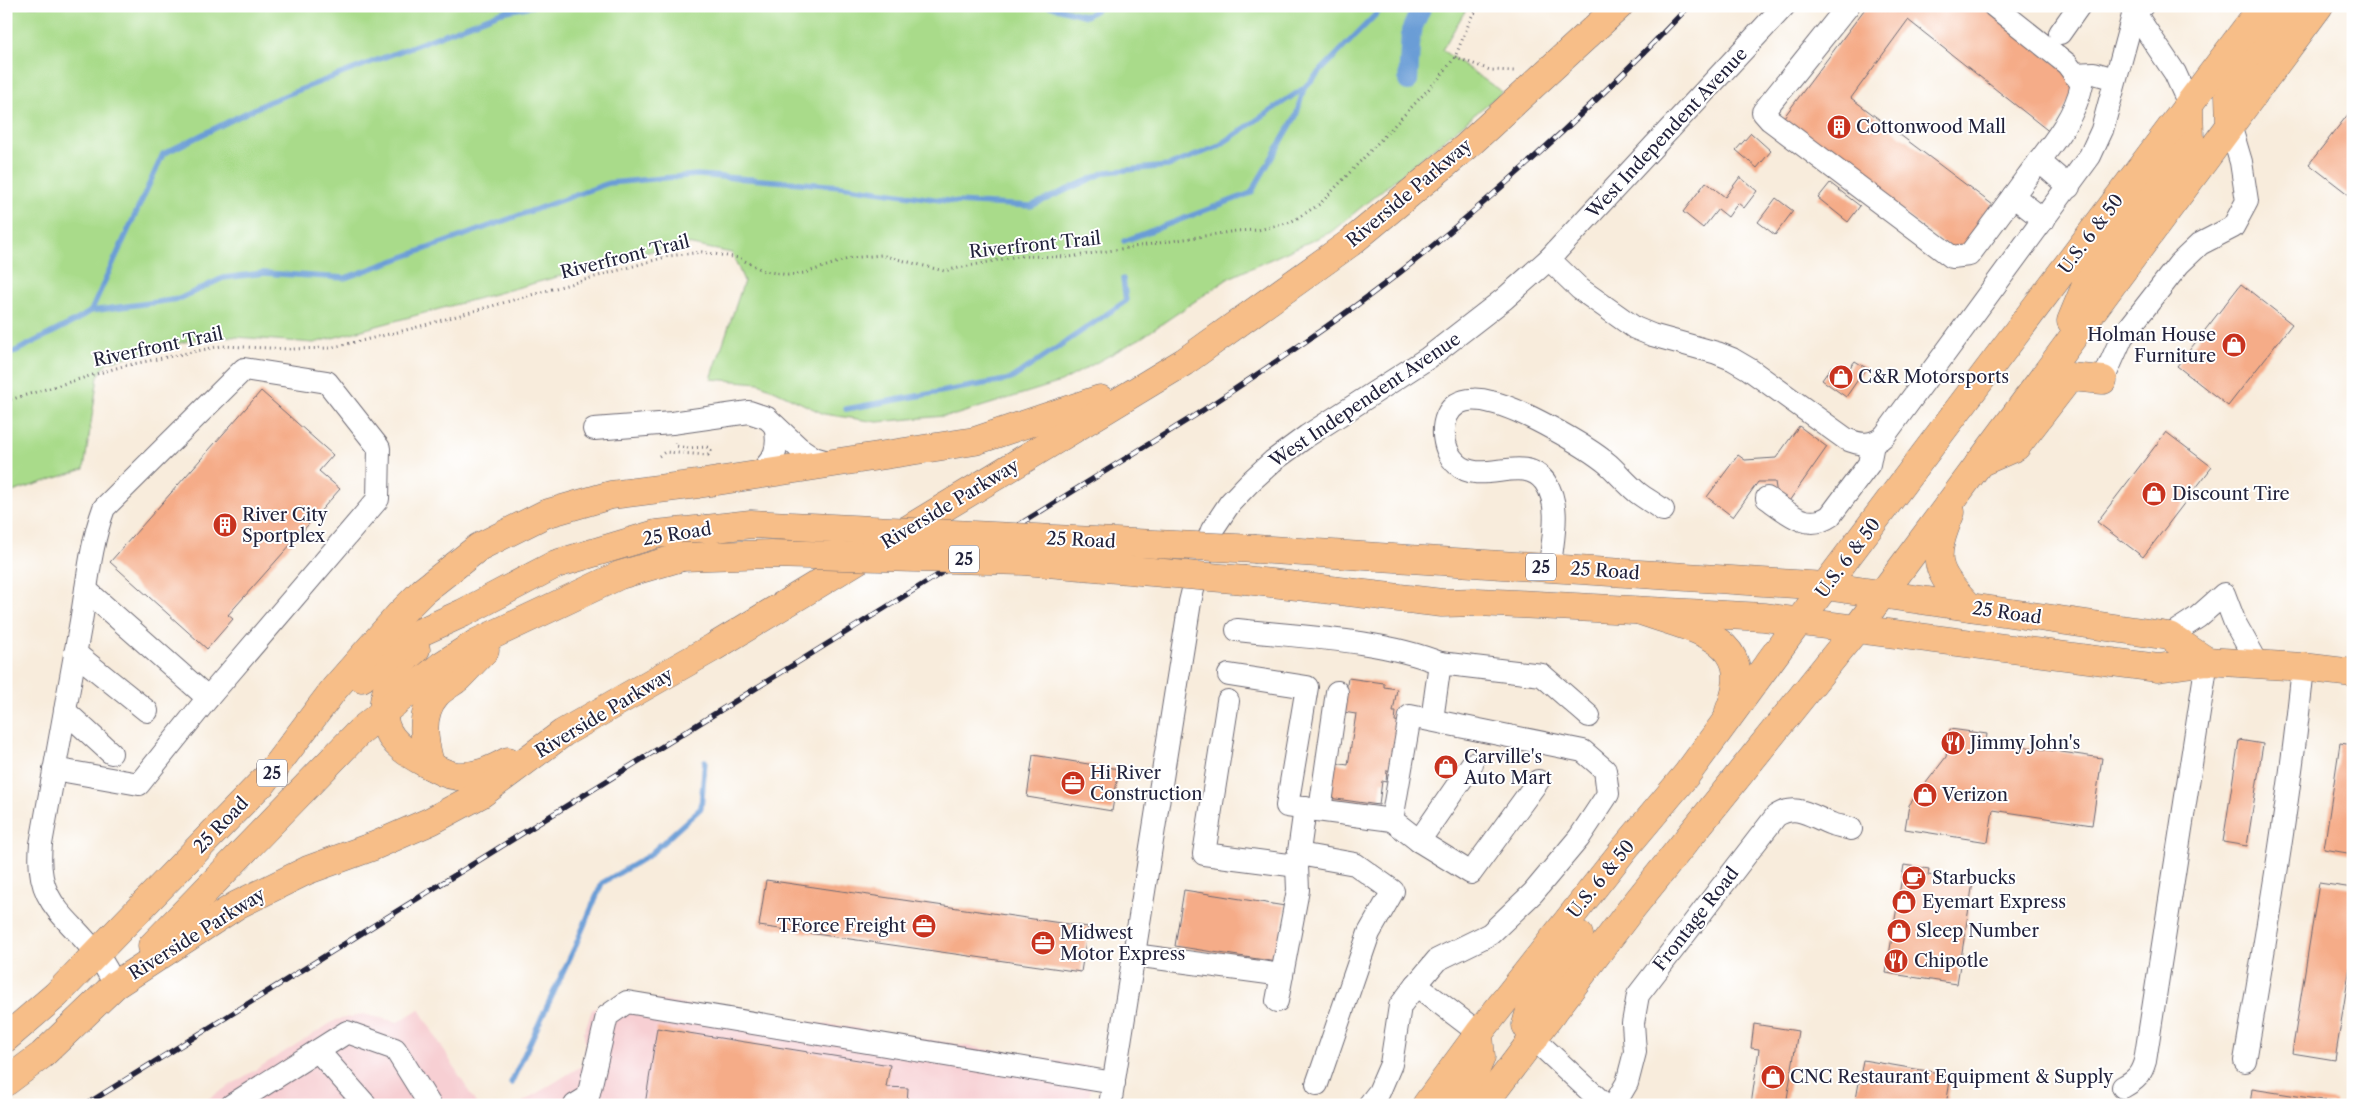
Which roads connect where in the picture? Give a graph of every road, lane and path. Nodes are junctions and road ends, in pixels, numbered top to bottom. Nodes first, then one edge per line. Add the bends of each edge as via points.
1 (1482, 6) edge
2 (1619, 6) edge
3 (1784, 6) edge
4 (1848, 6) edge
5 (1994, 6) edge
6 (2079, 6) edge
7 (2263, 6) edge
8 (2287, 6) edge
9 (2319, 6) edge
10 (2135, 8) edge
11 (2060, 33) dead end
12 (1455, 57) junction
13 (1520, 68) dead end
14 (2074, 74) junction
15 (2114, 78) junction
16 (2189, 104) junction
17 (2230, 125) junction
18 (2039, 161) junction
19 (2069, 187) junction
20 (2013, 196) junction
21 (2044, 220) junction
22 (1549, 259) junction
23 (2056, 358) junction
24 (1184, 362) junction
25 (2103, 380) joint
26 (6, 401) edge
27 (775, 426) junction
28 (594, 429) dead end
29 (674, 438) dead end
30 (1873, 444) junction
31 (659, 456) dead end
32 (832, 463) junction
33 (1978, 464) junction
34 (757, 475) junction
35 (1962, 485) junction
36 (1767, 498) dead end
37 (1663, 510) dead end
38 (1550, 567) junction
39 (1826, 586) junction
40 (86, 590) junction
41 (1882, 594) junction
42 (1970, 607) junction
43 (1641, 612) junction
44 (463, 613) junction
45 (531, 616) junction
46 (1800, 622) junction
47 (1857, 628) junction
48 (1237, 630) dead end
49 (2170, 636) junction
50 (75, 653) junction
51 (2207, 661) junction
52 (1440, 663) junction
53 (2258, 664) junction
54 (2303, 667) junction
55 (2353, 673) edge
56 (1229, 675) dead end
57 (1337, 692) dead end
58 (208, 698) junction
59 (1228, 701) dead end
60 (64, 711) junction
61 (147, 711) dead end
62 (384, 712) junction
63 (1590, 716) dead end
64 (1432, 720) junction
65 (563, 733) junction
66 (111, 753) dead end
67 (1472, 764) dead end
68 (431, 766) junction
69 (54, 769) junction
70 (1687, 774) junction
71 (1538, 781) dead end
72 (262, 783) junction
73 (1313, 809) junction
74 (1392, 820) junction
75 (1852, 829) dead end
76 (1419, 841) junction
77 (1625, 848) junction
78 (1298, 860) junction
79 (96, 953) junction
80 (1134, 955) junction
81 (1282, 975) junction
82 (115, 985) junction
83 (1416, 985) junction
84 (1277, 1001) dead end
85 (1479, 1033) junction
86 (6, 1038) edge
87 (1534, 1039) junction
88 (318, 1051) junction
89 (2245, 1061) dead end
90 (6, 1082) edge
91 (1317, 1084) dead end
92 (2123, 1087) dead end
93 (1112, 1094) edge
94 (364, 1103) dead end
95 (232, 1105) edge
96 (430, 1105) edge
97 (575, 1105) edge
98 (1369, 1105) edge
99 (1426, 1105) edge
100 (1458, 1105) edge
101 (1483, 1105) edge
102 (1605, 1105) edge
103 (1614, 1105) edge

1 - 12 path, Riverfront Trail via 1472,16
2 - 24 main road, Riverside Parkway via 1466,147 1357,237
3 - 22 street, West Independent Avenue
4 - 20 street via 1763,112 1952,257 1969,255
5 - 14 street via 2067,64
6 - 11 street
7 - 16 main road, U.S. 6 & 50
8 - 17 main road via 2247,60 2229,94
9 - 17 main road
10 - 15 street
10 - 16 street
12 - 13 path via 1490,70 1502,72
12 - 26 path, Riverfront Trail via 1409,112 1320,204 1291,222 1258,230 1236,230 1069,257 1018,256 944,271 881,255 851,258 805,274 788,276 764,271 739,258 702,252 669,256 414,328 329,348 221,346 123,366
14 - 15 street via 2094,73
14 - 18 street via 2082,84 2079,97
15 - 19 street via 2102,130 2090,156
16 - 23 main road via 2190,140 2088,280
16 - 39 main road, U.S. 6 & 50
17 - 23 main road
17 - 25 street via 2241,162 2247,201 2233,227 2200,244 2179,264 2122,337
18 - 19 street
18 - 20 street
19 - 21 street
20 - 21 street
21 - 30 street via 1885,435
22 - 30 street via 1580,288 1635,328 1732,359 1846,439
22 - 80 street, West Independent Avenue via 1449,344 1273,461 1220,517 1200,561 1190,602
23 - 33 main road
24 - 32 main road, Riverside Parkway via 1089,403 975,441
24 - 65 main road, Riverside Parkway via 714,647
25 - 33 main road via 2070,377 2016,448
27 - 28 street via 759,414 743,412 672,423
27 - 32 street via 814,458
27 - 34 street via 778,441 774,455 769,465
29 - 31 path via 676,446 707,447 711,451 708,455 665,452
30 - 36 street via 1869,464 1823,521 1814,523 1797,519
32 - 34 main road, Riverside Parkway
33 - 35 main road
34 - 72 main road, Riverside Parkway via 611,495 578,503 545,514 479,547 446,571 399,615 335,688
35 - 41 main road
35 - 42 main road via 1942,534 1938,558 1947,583
37 - 38 street via 1637,492 1598,456 1524,415 1491,401 1458,403 1450,410 1444,432 1455,463 1464,470 1476,472 1530,471 1538,474 1551,492 1555,516
38 - 39 main road, 25 Road / 25
38 - 44 main road, 25 Road / 25, bridge via 751,524 656,534 556,564
39 - 41 main road, 25 Road / 25
39 - 46 main road, U.S. 6 & 50
40 - 50 street
40 - 58 street
40 - 58 street via 104,508 244,369 327,382 379,448 378,499
41 - 42 main road, 25 Road / 25
41 - 47 main road
42 - 49 main road, 25 Road / 25
43 - 45 main road, 25 Road / 25, bridge via 1478,602 1442,603 1245,580 1024,561 770,554 682,557 620,575
43 - 46 main road, 25 Road / 25 via 1755,616
43 - 70 main road via 1711,636 1722,643 1735,665 1738,678 1730,710
44 - 62 main road via 407,656 395,671 387,689
44 - 72 main road, 25 Road / 25 via 421,632 361,679
45 - 62 main road, 25 Road / 25 via 478,642 442,665
45 - 68 main road via 486,649 436,695 424,727
46 - 47 main road, 25 Road / 25
46 - 70 main road, U.S. 6 & 50
47 - 51 main road, 25 Road / 25 via 2158,668
47 - 87 main road via 1628,913
48 - 52 street via 1416,653
49 - 51 main road, 25 Road / 25
49 - 53 street via 2224,594 2234,623
50 - 60 street
50 - 61 street
51 - 53 main road, 25 Road / 25
51 - 92 street via 2145,1060 2142,1072
52 - 63 street via 1542,675
52 - 64 street
53 - 54 main road, 25 Road / 25
54 - 55 main road, 25 Road / 25
54 - 89 street via 2278,863
56 - 73 street via 1306,687 1287,806
57 - 73 street
58 - 69 street via 139,784
59 - 78 street via 1204,854
60 - 66 street
60 - 69 street
62 - 68 main road via 386,727 396,743 410,756
62 - 82 main road, 25 Road / 25 via 360,731
64 - 74 street via 1410,716
64 - 83 street via 1583,751 1605,770 1608,794 1579,838 1533,893 1490,934 1437,960
65 - 68 main road via 487,772 472,776 456,776
65 - 82 main road, Riverside Parkway via 481,794 431,821 308,870 237,905
67 - 76 street
69 - 79 street via 41,844 40,876 51,904
70 - 77 main road, U.S. 6 & 50
71 - 76 street via 1471,872
72 - 79 main road, 25 Road / 25
73 - 74 street
73 - 78 street
74 - 76 street
75 - 103 street, Frontage Road via 1793,809 1776,816 1638,995 1633,1023 1635,1052 1627,1083
77 - 85 main road, U.S. 6 & 50
77 - 87 main road via 1607,897 1531,1007 1526,1025
78 - 81 street via 1298,890
78 - 91 street via 1355,864 1393,891 1370,933
79 - 82 street
79 - 86 main road via 56,995
80 - 81 street
80 - 93 street, West Independent Avenue
81 - 84 street
82 - 90 main road, Riverside Parkway via 42,1055
83 - 85 street
83 - 98 street via 1400,1006 1391,1064 1379,1092
85 - 99 main road, U.S. 6 & 50
85 - 100 main road via 1481,1057
87 - 101 main road
87 - 102 street
88 - 94 street
88 - 95 street
88 - 96 street via 347,1032 395,1049
93 - 97 street via 627,1002 607,1016 588,1097

